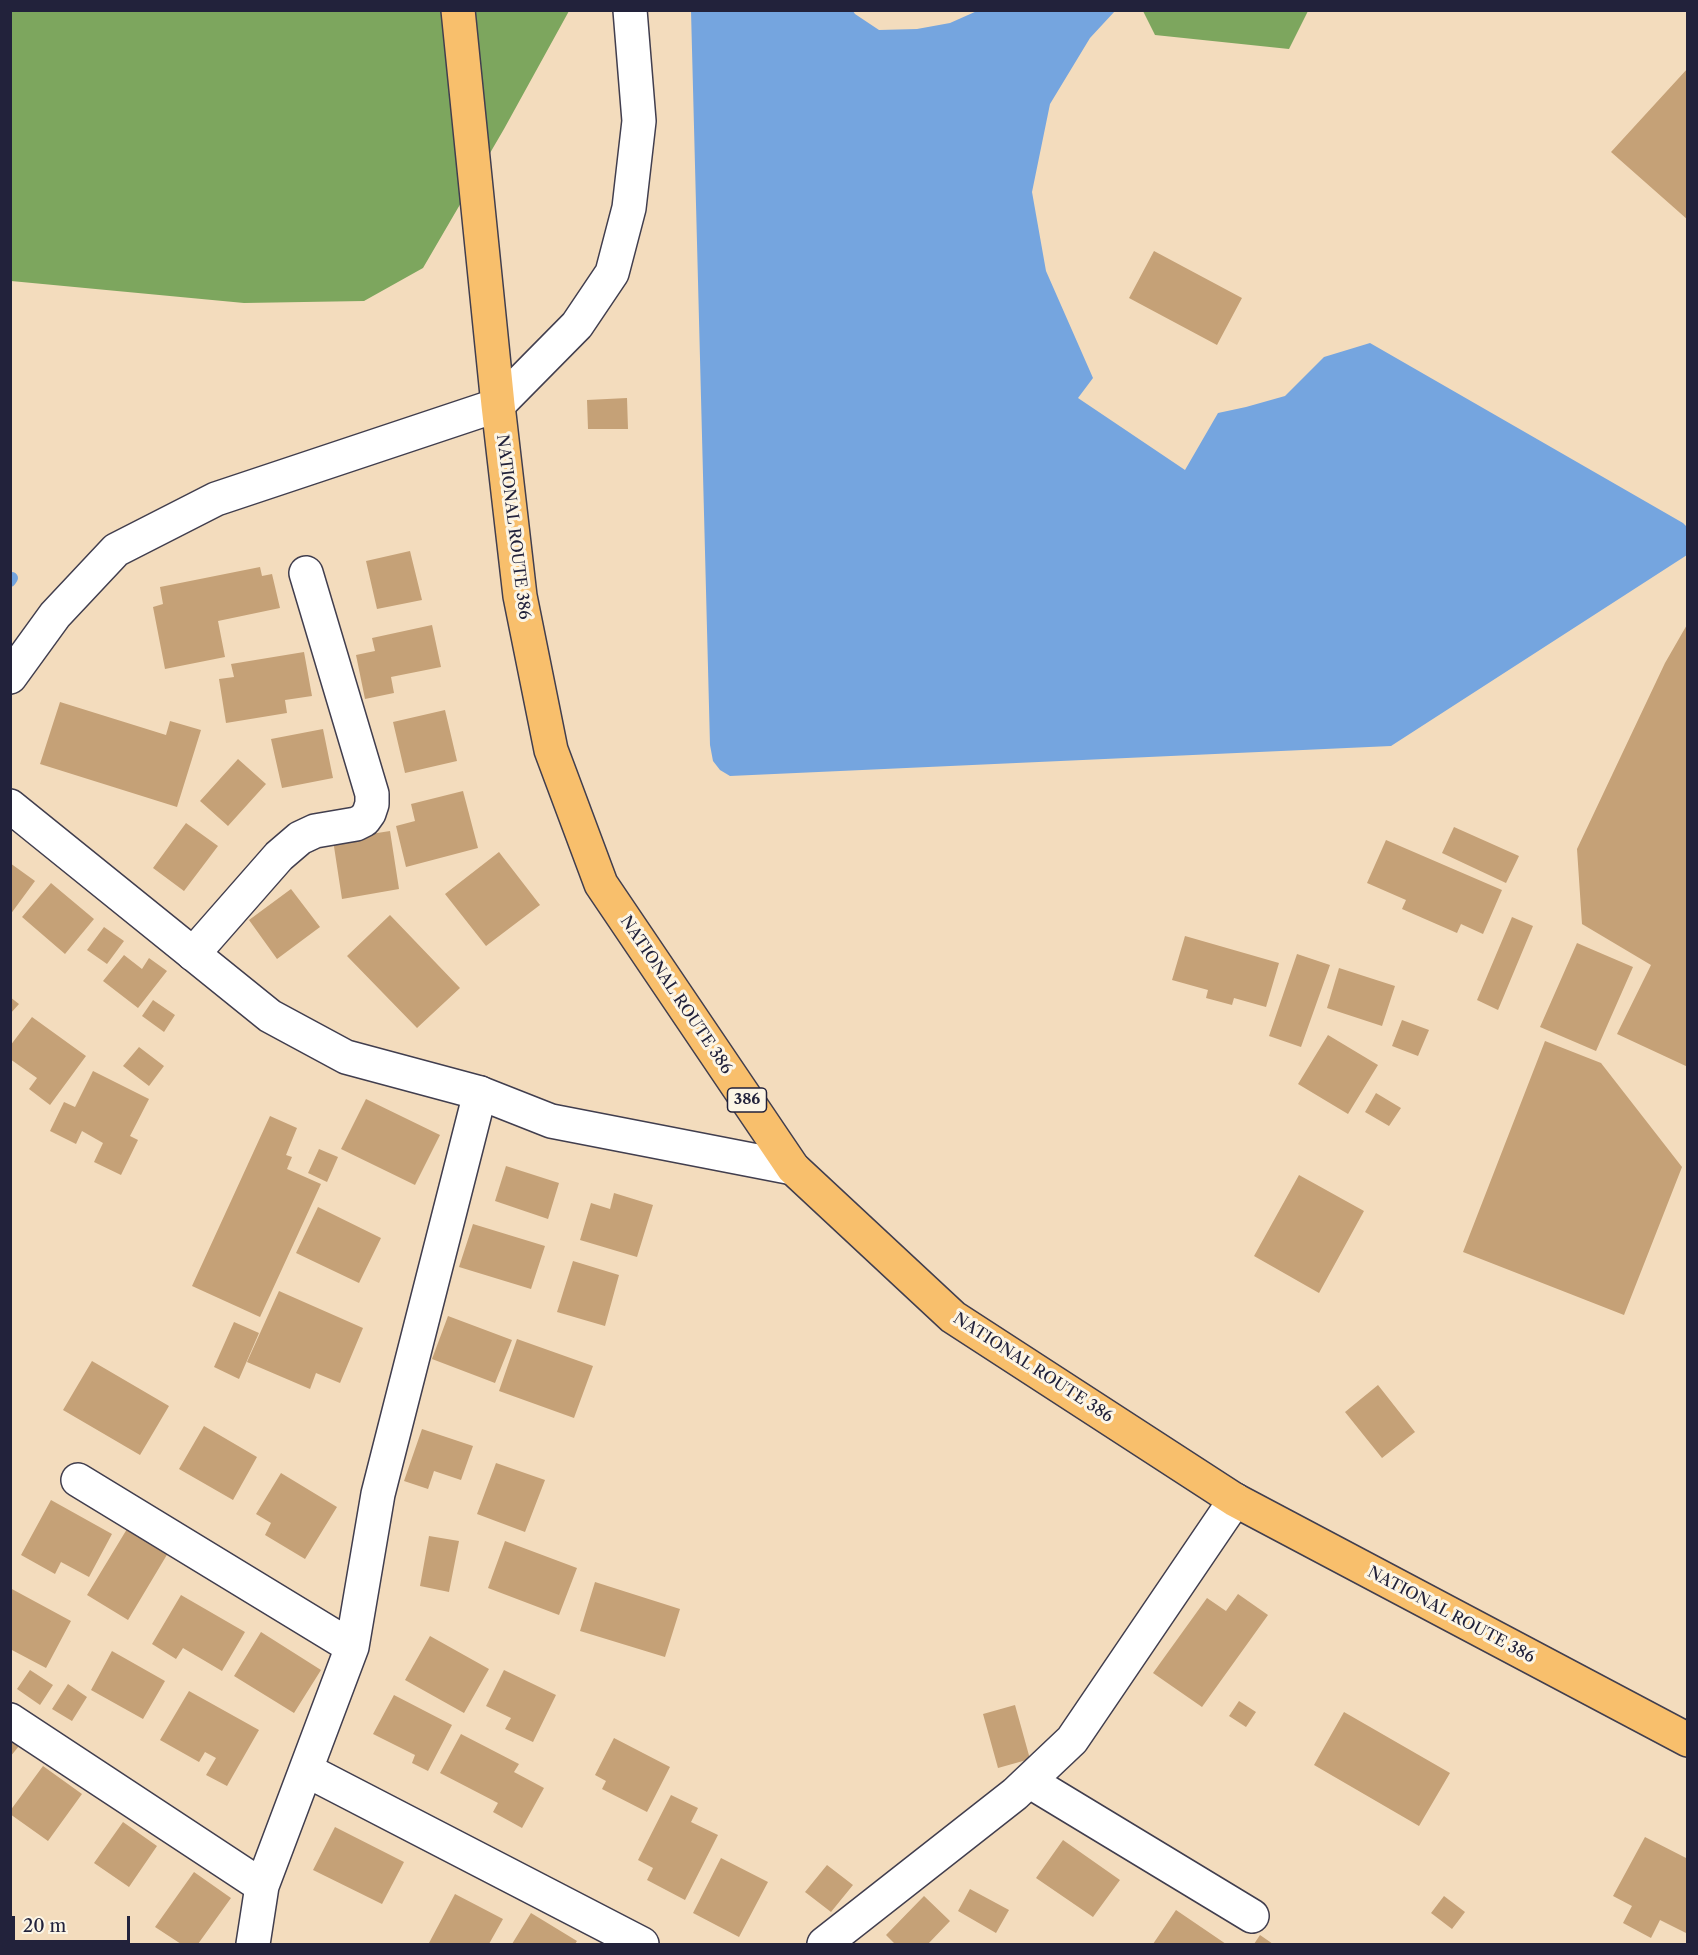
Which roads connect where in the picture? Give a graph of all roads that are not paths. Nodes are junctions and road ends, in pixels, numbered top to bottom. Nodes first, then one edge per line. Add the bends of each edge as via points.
1 (458, 10) edge
2 (630, 10) edge
3 (498, 405) junction
4 (306, 573) dead end
5 (10, 677) edge
6 (10, 806) edge
7 (193, 954) junction
8 (480, 1093) junction
9 (793, 1168) junction
10 (78, 1480) dead end
11 (1235, 1500) junction
12 (352, 1647) junction
13 (10, 1720) edge
14 (1688, 1740) edge
15 (306, 1770) junction
16 (1029, 1781) junction
17 (262, 1886) junction
18 (1252, 1916) dead end
19 (253, 1944) edge
20 (642, 1944) edge
21 (824, 1944) edge

1 - 3 highway, NATIONAL ROUTE 386 / 386
2 - 3 street via 639,121 629,208 612,273 577,325
3 - 5 street via 216,499 116,550 55,615
3 - 9 highway, NATIONAL ROUTE 386 / 386 via 520,596 551,750 601,884
4 - 7 street via 372,804 364,820 356,824 315,831 300,838 279,856
6 - 7 street
7 - 8 street via 270,1016 346,1057
8 - 9 street via 551,1121
8 - 12 street via 378,1494
9 - 11 highway, NATIONAL ROUTE 386 / 386 via 953,1317
10 - 12 street
11 - 14 highway, NATIONAL ROUTE 386 / 386
11 - 16 street via 1072,1740
12 - 15 street
13 - 17 street
15 - 17 street
15 - 20 street
16 - 18 street
16 - 21 street
17 - 19 street

